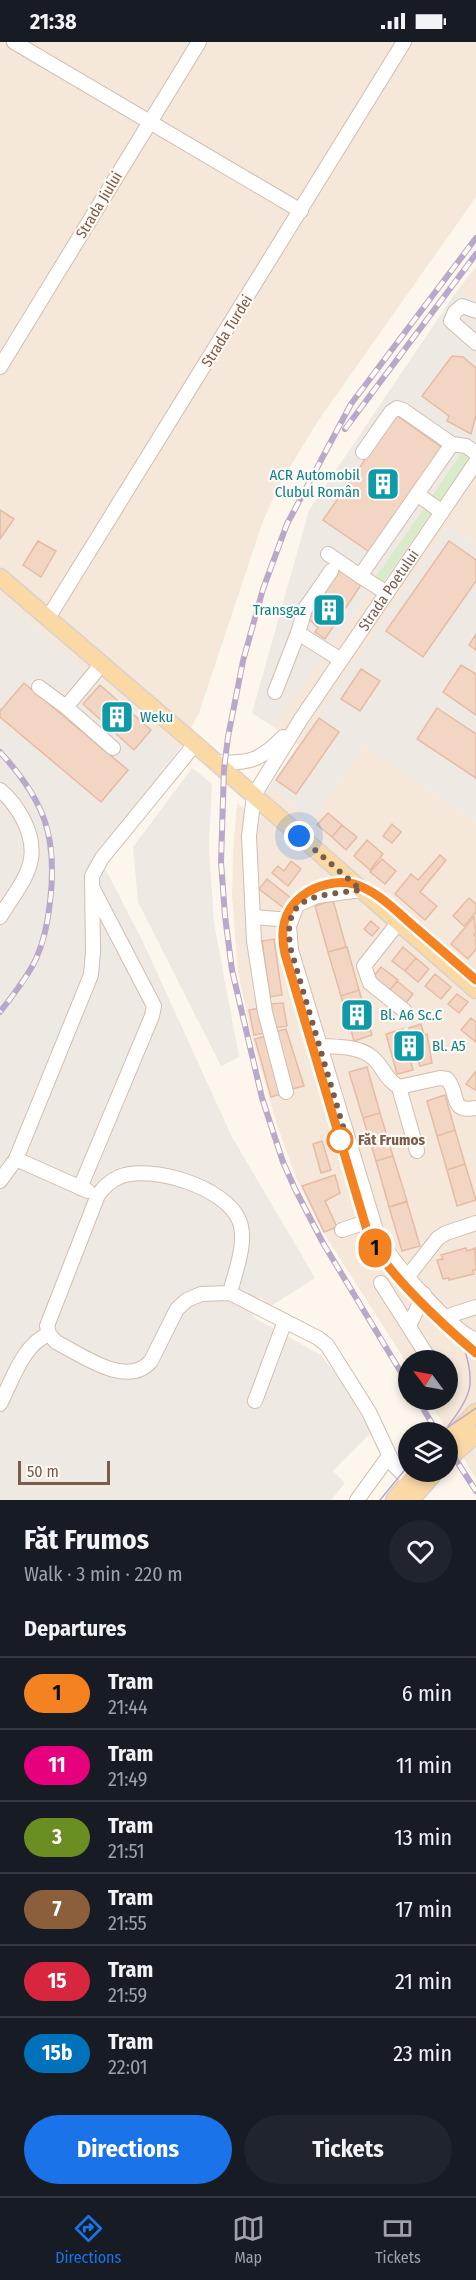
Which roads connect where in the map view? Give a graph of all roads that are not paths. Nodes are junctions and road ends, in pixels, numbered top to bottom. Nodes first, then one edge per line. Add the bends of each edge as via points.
1 (14, 42) edge
2 (199, 42) edge
3 (404, 42) edge
4 (149, 123) junction
5 (301, 211) junction
6 (476, 310) edge
7 (476, 343) edge
8 (0, 367) edge
9 (452, 444) junction
10 (363, 452) dead end
11 (476, 453) edge
12 (476, 462) edge
13 (417, 494) junction
14 (442, 512) junction
15 (328, 554) dead end
16 (332, 570) dead end
17 (360, 576) junction
18 (0, 577) edge
19 (387, 593) junction
20 (48, 618) junction
21 (298, 633) junction
22 (341, 660) junction
23 (102, 664) junction
24 (39, 687) dead end
25 (275, 692) dead end
26 (66, 707) junction
27 (301, 719) junction
28 (195, 744) junction
29 (113, 748) dead end
30 (216, 762) junction
31 (0, 790) edge
32 (254, 795) junction
33 (92, 887) junction
34 (361, 890) junction
35 (0, 917) edge
36 (253, 917) junction
37 (290, 920) junction
38 (398, 923) junction
39 (476, 990) edge
40 (405, 1011) dead end
41 (318, 1046) junction
42 (399, 1087) junction
43 (286, 1092) dead end
44 (476, 1108) edge
45 (417, 1151) dead end
46 (16, 1159) junction
47 (0, 1181) edge
48 (80, 1188) junction
49 (98, 1196) junction
50 (372, 1220) junction
51 (476, 1223) edge
52 (342, 1230) dead end
53 (408, 1276) junction
54 (381, 1283) dead end
55 (230, 1293) junction
56 (424, 1294) junction
57 (476, 1307) edge
58 (446, 1317) junction
59 (285, 1321) junction
60 (409, 1326) junction
61 (49, 1334) junction
62 (476, 1339) edge
63 (424, 1350) edge
64 (255, 1401) dead end
65 (0, 1404) edge
66 (476, 1412) edge
67 (458, 1430) edge
68 (476, 1434) edge
69 (458, 1450) edge
70 (389, 1456) junction
71 (416, 1488) edge
72 (357, 1500) edge
73 (394, 1500) edge

1 - 4 street
2 - 4 street, Strada Jiului
3 - 5 street, Strada Turdei
4 - 5 street
4 - 8 street, Strada Jiului
5 - 20 street, Strada Turdei
6 - 7 street via 462,306 451,321
9 - 10 street via 397,408
9 - 11 street via 466,446
9 - 13 street
12 - 14 street, Strada Poetului
13 - 14 street
13 - 17 street
14 - 19 street, Strada Poetului
15 - 17 street
16 - 21 street via 305,609
17 - 19 street
18 - 20 main road
19 - 22 street, Strada Poetului
20 - 23 main road
21 - 22 street
21 - 25 street
22 - 27 street, Strada Poetului
23 - 26 street
23 - 28 main road
24 - 26 street
26 - 29 street
27 - 30 street, Strada Poetului via 260,757 242,763
27 - 32 street, Strada Poetului
28 - 30 main road
28 - 33 street via 102,858 93,871
30 - 32 main road
31 - 35 street via 19,812 32,838 33,850 30,868
32 - 34 main road
32 - 36 street via 249,836
33 - 46 street via 91,975
33 - 48 street via 154,1006
34 - 37 street via 317,896 297,905
34 - 38 main road
36 - 37 street
36 - 43 street via 265,1012
37 - 41 street via 291,950
38 - 39 main road
38 - 40 street via 364,966 370,983
41 - 42 street via 368,1054
41 - 50 street
42 - 44 street via 443,1078 449,1081 460,1108
42 - 45 street
46 - 47 street
46 - 48 street
48 - 49 street
49 - 55 street via 119,1177 145,1173 190,1183 222,1198 240,1222 241,1241
49 - 61 street via 48,1318
50 - 52 street
50 - 53 street via 383,1247
51 - 53 street via 438,1238
53 - 56 street
54 - 60 street
55 - 59 street
55 - 61 street via 201,1294 177,1309 151,1361 136,1372 116,1372 56,1342
56 - 58 street
56 - 60 street
57 - 58 street
58 - 62 street via 464,1335
59 - 64 street
59 - 70 street via 327,1345 369,1413
60 - 63 street
61 - 65 street via 36,1341 25,1356
66 - 67 main road
68 - 69 main road
70 - 71 street
70 - 72 street
71 - 73 main road

